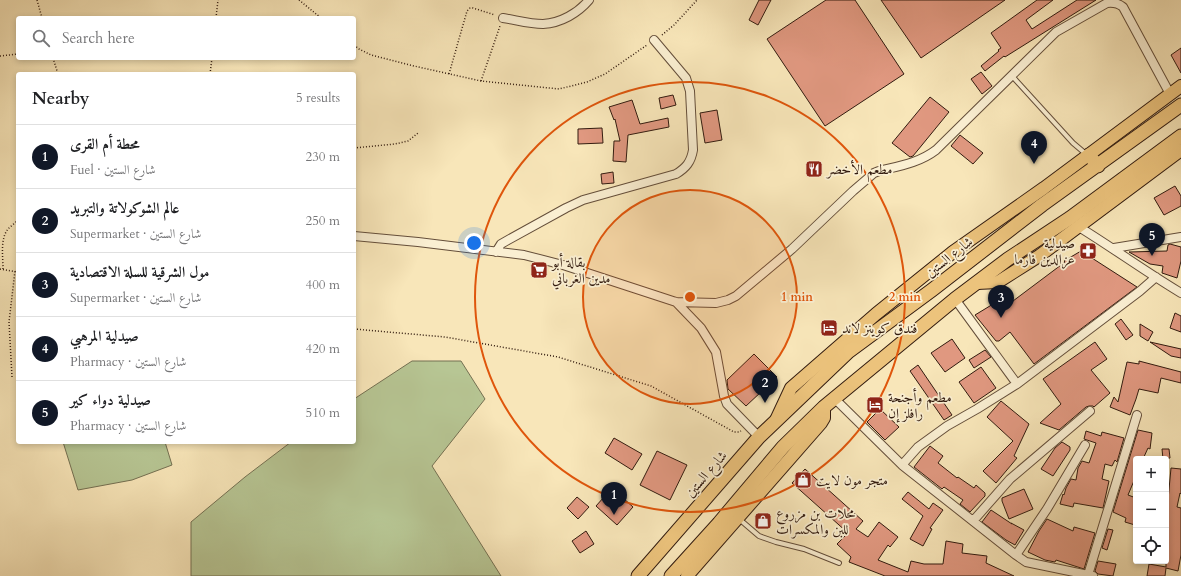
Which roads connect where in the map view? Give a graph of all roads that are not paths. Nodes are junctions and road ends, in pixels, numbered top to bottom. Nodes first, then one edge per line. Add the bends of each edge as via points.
1 (589, 0) edge
2 (504, 18) road end
3 (654, 40) road end
4 (1012, 76) junction
5 (1181, 86) edge
6 (1170, 94) junction
7 (1181, 105) edge
8 (1181, 136) edge
9 (1181, 150) edge
10 (1088, 155) junction
11 (1098, 166) junction
12 (1037, 193) junction
13 (1042, 205) junction
14 (1079, 227) junction
15 (356, 236) edge
16 (1181, 237) edge
17 (1114, 248) junction
18 (496, 252) junction
19 (1156, 277) junction
20 (977, 283) junction
21 (1181, 293) edge
22 (955, 300) junction
23 (676, 302) junction
24 (1017, 384) junction
25 (834, 398) junction
26 (824, 407) junction
27 (1090, 411) dead end
28 (1138, 415) dead end
29 (776, 420) junction
30 (759, 437) junction
31 (1085, 445) dead end
32 (902, 465) junction
33 (738, 518) junction
34 (973, 522) junction
35 (723, 527) junction
36 (1016, 556) junction
37 (839, 563) dead end
38 (1091, 575) edge
39 (638, 576) edge
40 (671, 576) edge
41 (687, 576) edge

1 - 2 street via 572,15 544,24
3 - 18 street via 686,78 690,90 693,150 688,164 676,174 583,200 501,244
4 - 6 street via 1056,32 1113,2 1123,7
4 - 10 lane via 1073,143
4 - 23 street via 936,150 913,163 874,173 792,249 736,296 716,303
5 - 6 main road
6 - 10 main road
7 - 11 highway, شارع الستين
8 - 20 highway
9 - 14 main road
10 - 11 highway
10 - 12 main road
11 - 13 highway, شارع الستين
12 - 13 highway
12 - 29 main road via 953,252 834,350 791,388
13 - 29 highway, شارع الستين via 848,352
14 - 17 street
14 - 20 main road via 998,282
15 - 18 street
16 - 17 street
17 - 19 street
18 - 23 street via 524,255 563,265
19 - 21 street
19 - 24 street
20 - 22 highway
22 - 24 street
22 - 25 highway
23 - 30 street via 701,328 716,352 727,404
24 - 32 street via 947,426 918,448
25 - 26 highway
25 - 32 street
26 - 33 main road via 824,418 821,423
26 - 35 highway via 783,447
27 - 34 street via 1010,479
28 - 38 street
29 - 30 highway, شارع الستين
30 - 39 highway, شارع الستين
31 - 36 street
32 - 34 street
33 - 35 main road
33 - 37 lane via 759,536 804,549
34 - 36 street
35 - 40 highway
35 - 41 main road
36 - 38 street via 1026,562

